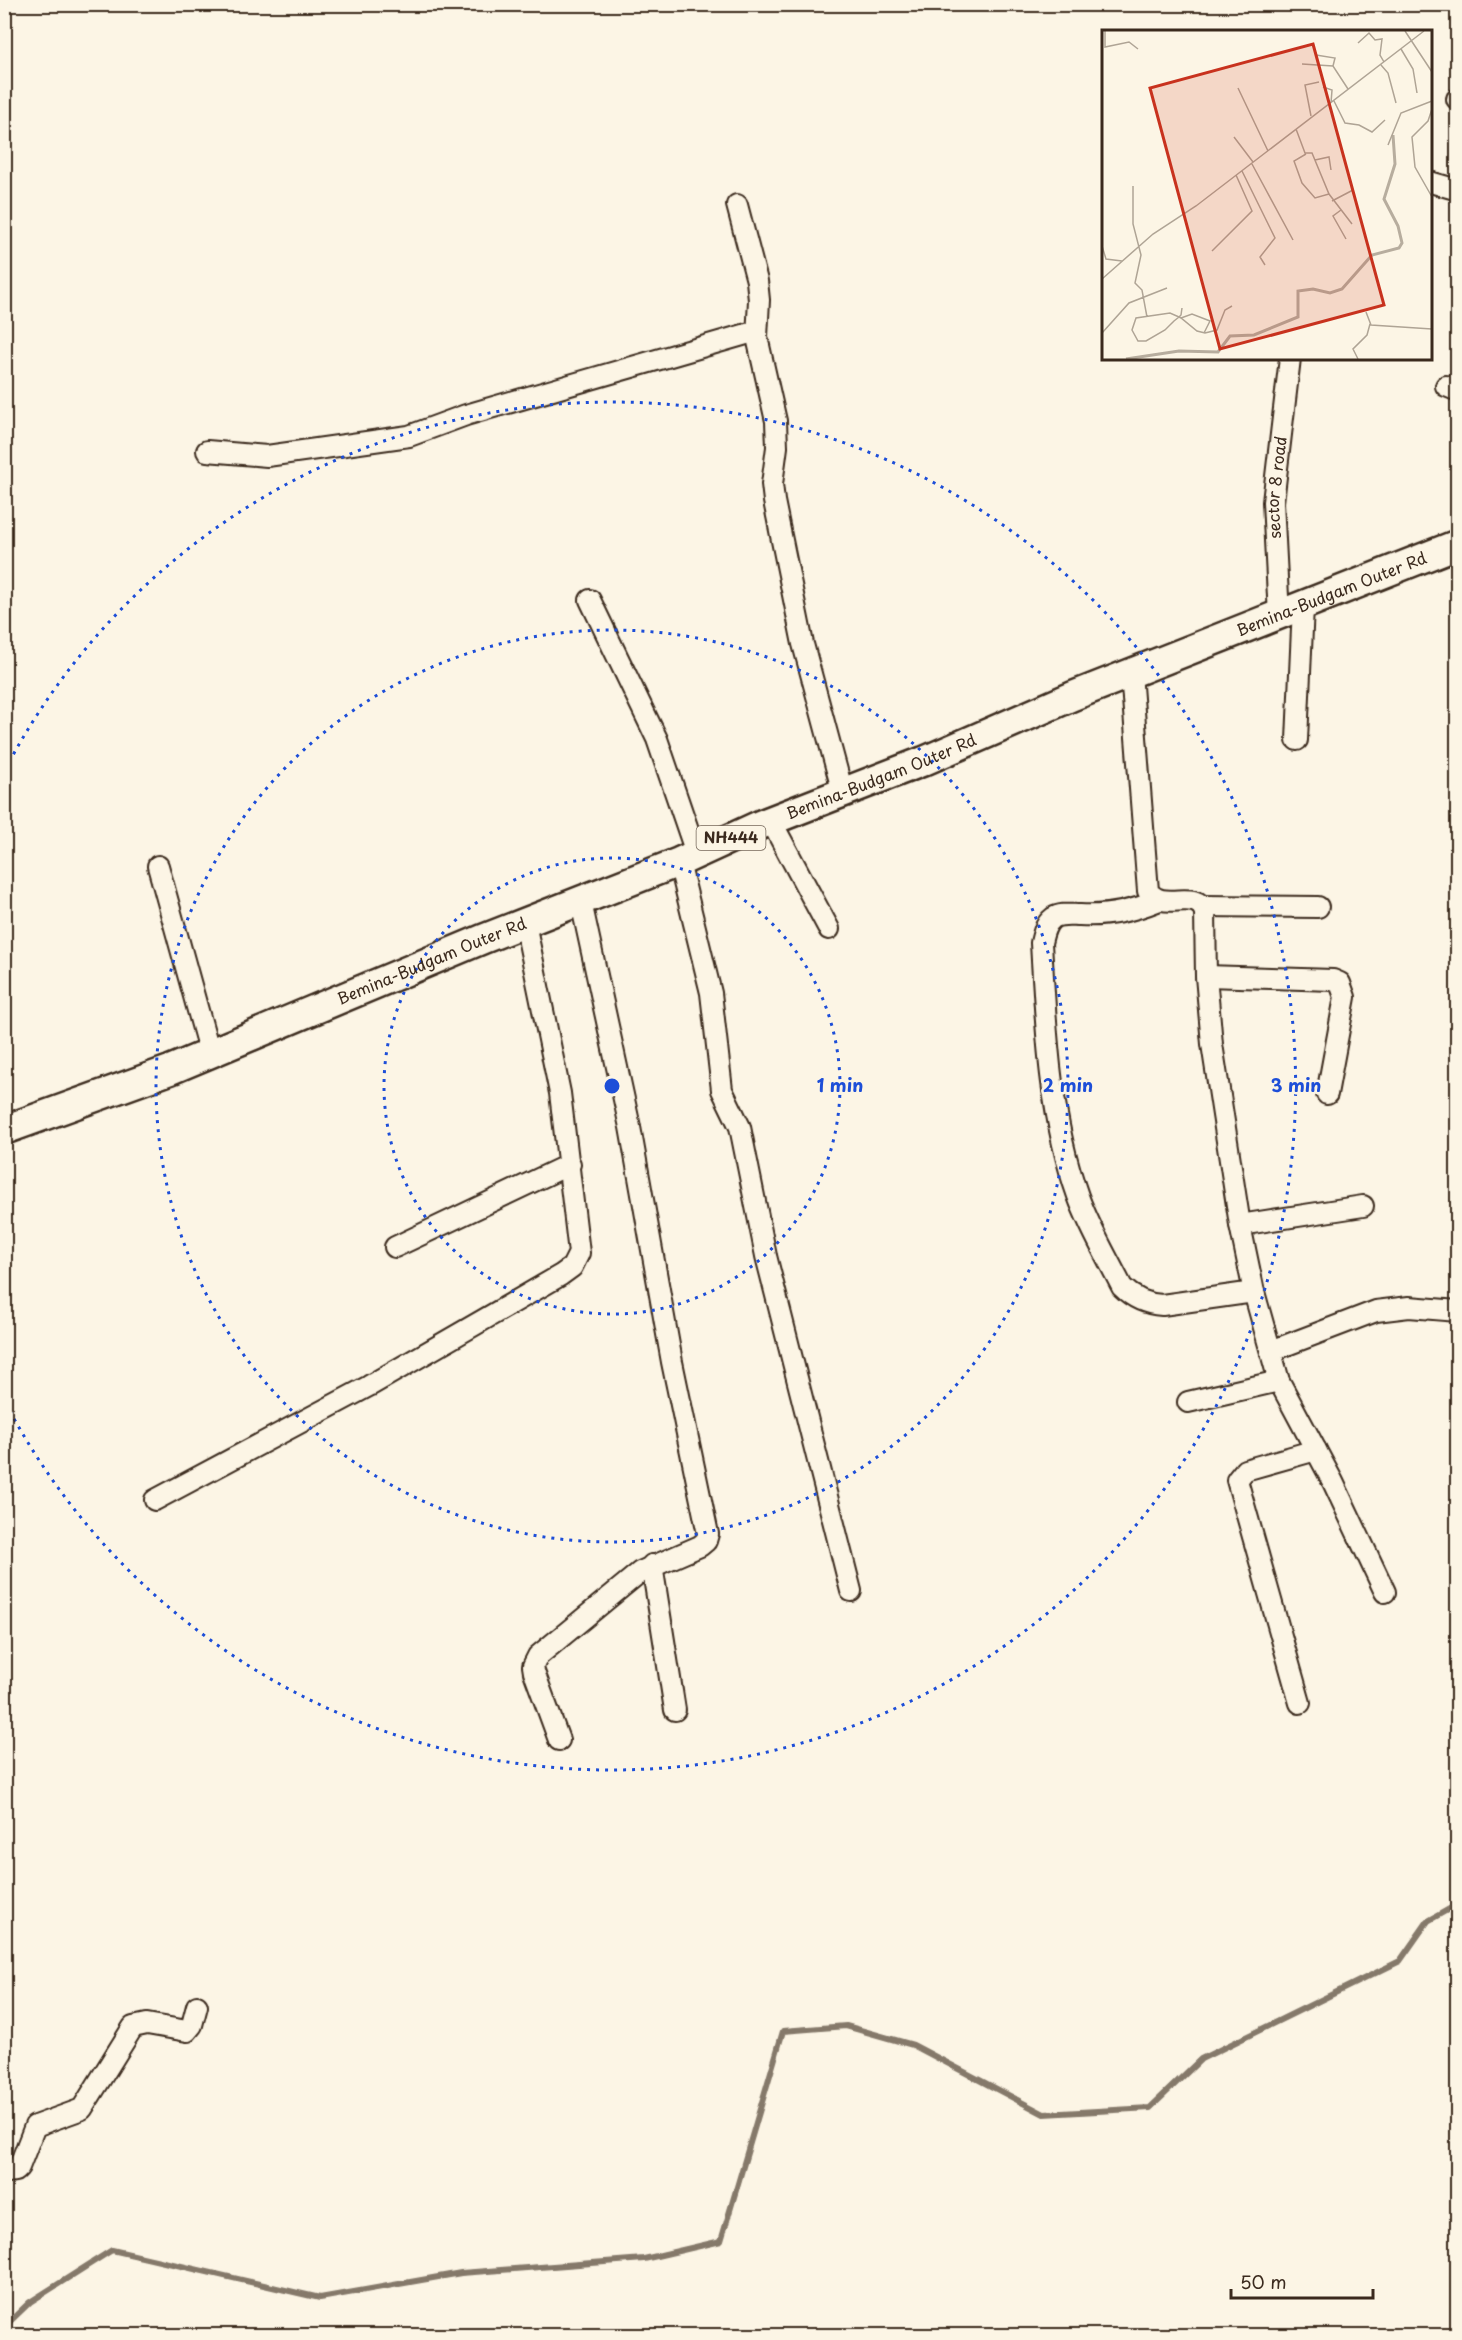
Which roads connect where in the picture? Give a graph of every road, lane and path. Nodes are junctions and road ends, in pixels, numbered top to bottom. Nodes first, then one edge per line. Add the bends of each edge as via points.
1 (1432, 182) edge
2 (1458, 190) edge
3 (736, 205) dead end
4 (757, 331) junction
5 (1290, 360) edge
6 (207, 451) dead end
7 (1458, 544) edge
8 (590, 600) dead end
9 (1291, 611) junction
10 (1131, 673) junction
11 (1297, 740) dead end
12 (843, 793) junction
13 (771, 821) junction
14 (688, 857) junction
15 (159, 866) dead end
16 (1157, 901) junction
17 (581, 902) junction
18 (1202, 906) junction
19 (1318, 907) dead end
20 (525, 923) junction
21 (829, 929) dead end
22 (1206, 976) junction
23 (210, 1054) junction
24 (1327, 1094) dead end
25 (4, 1130) edge
26 (570, 1164) junction
27 (1363, 1206) dead end
28 (1240, 1225) junction
29 (395, 1247) dead end
30 (1254, 1292) junction
31 (1458, 1311) edge
32 (1271, 1351) junction
33 (1279, 1381) junction
34 (1188, 1402) dead end
35 (1316, 1450) junction
36 (155, 1500) dead end
37 (652, 1565) junction
38 (851, 1591) dead end
39 (1385, 1592) dead end
40 (1300, 1703) dead end
41 (675, 1710) dead end
42 (559, 1740) dead end
43 (197, 2006) dead end
44 (4, 2173) edge

1 - 2 street
3 - 4 street via 758,290
4 - 6 street via 409,435 267,456
4 - 12 street via 776,421 774,501 803,644
5 - 9 street, sector 8 road via 1273,502
7 - 9 highway, Bemina-Budgam Outer Rd / NH444
8 - 14 street via 657,739
9 - 10 highway, Bemina-Budgam Outer Rd / NH444
9 - 11 street, sector 8 road
10 - 12 highway, Bemina-Budgam Outer Rd / NH444
10 - 16 street via 1148,891
12 - 13 highway, Bemina-Budgam Outer Rd / NH444
13 - 14 highway, Bemina-Budgam Outer Rd / NH444
13 - 21 street
14 - 17 highway, Bemina-Budgam Outer Rd / NH444
14 - 38 street via 711,993 722,1090 740,1127 766,1256
15 - 23 street
16 - 18 street via 1194,901
16 - 30 street via 1116,914 1062,914 1047,924 1043,933 1047,1034 1061,1134 1078,1197 1129,1294 1149,1305 1162,1305
17 - 20 highway, Bemina-Budgam Outer Rd / NH444
17 - 37 street via 630,1127 672,1362 708,1526 706,1542
18 - 19 street
18 - 22 street
20 - 23 highway, Bemina-Budgam Outer Rd / NH444
20 - 26 street via 560,1093
22 - 24 street via 1340,983 1345,997
22 - 28 street via 1212,1044
23 - 25 highway, Bemina-Budgam Outer Rd / NH444
26 - 29 street
26 - 36 street via 579,1253 567,1271 369,1386
27 - 28 street
28 - 30 street
30 - 32 street
31 - 32 street via 1410,1307 1376,1311
32 - 33 street
33 - 34 street
33 - 35 street
35 - 39 street
35 - 40 street via 1245,1470 1238,1480
37 - 41 street
37 - 42 street via 616,1588 534,1661 534,1672
43 - 44 street via 187,2031 147,2024 133,2027 82,2109 35,2126 19,2167

